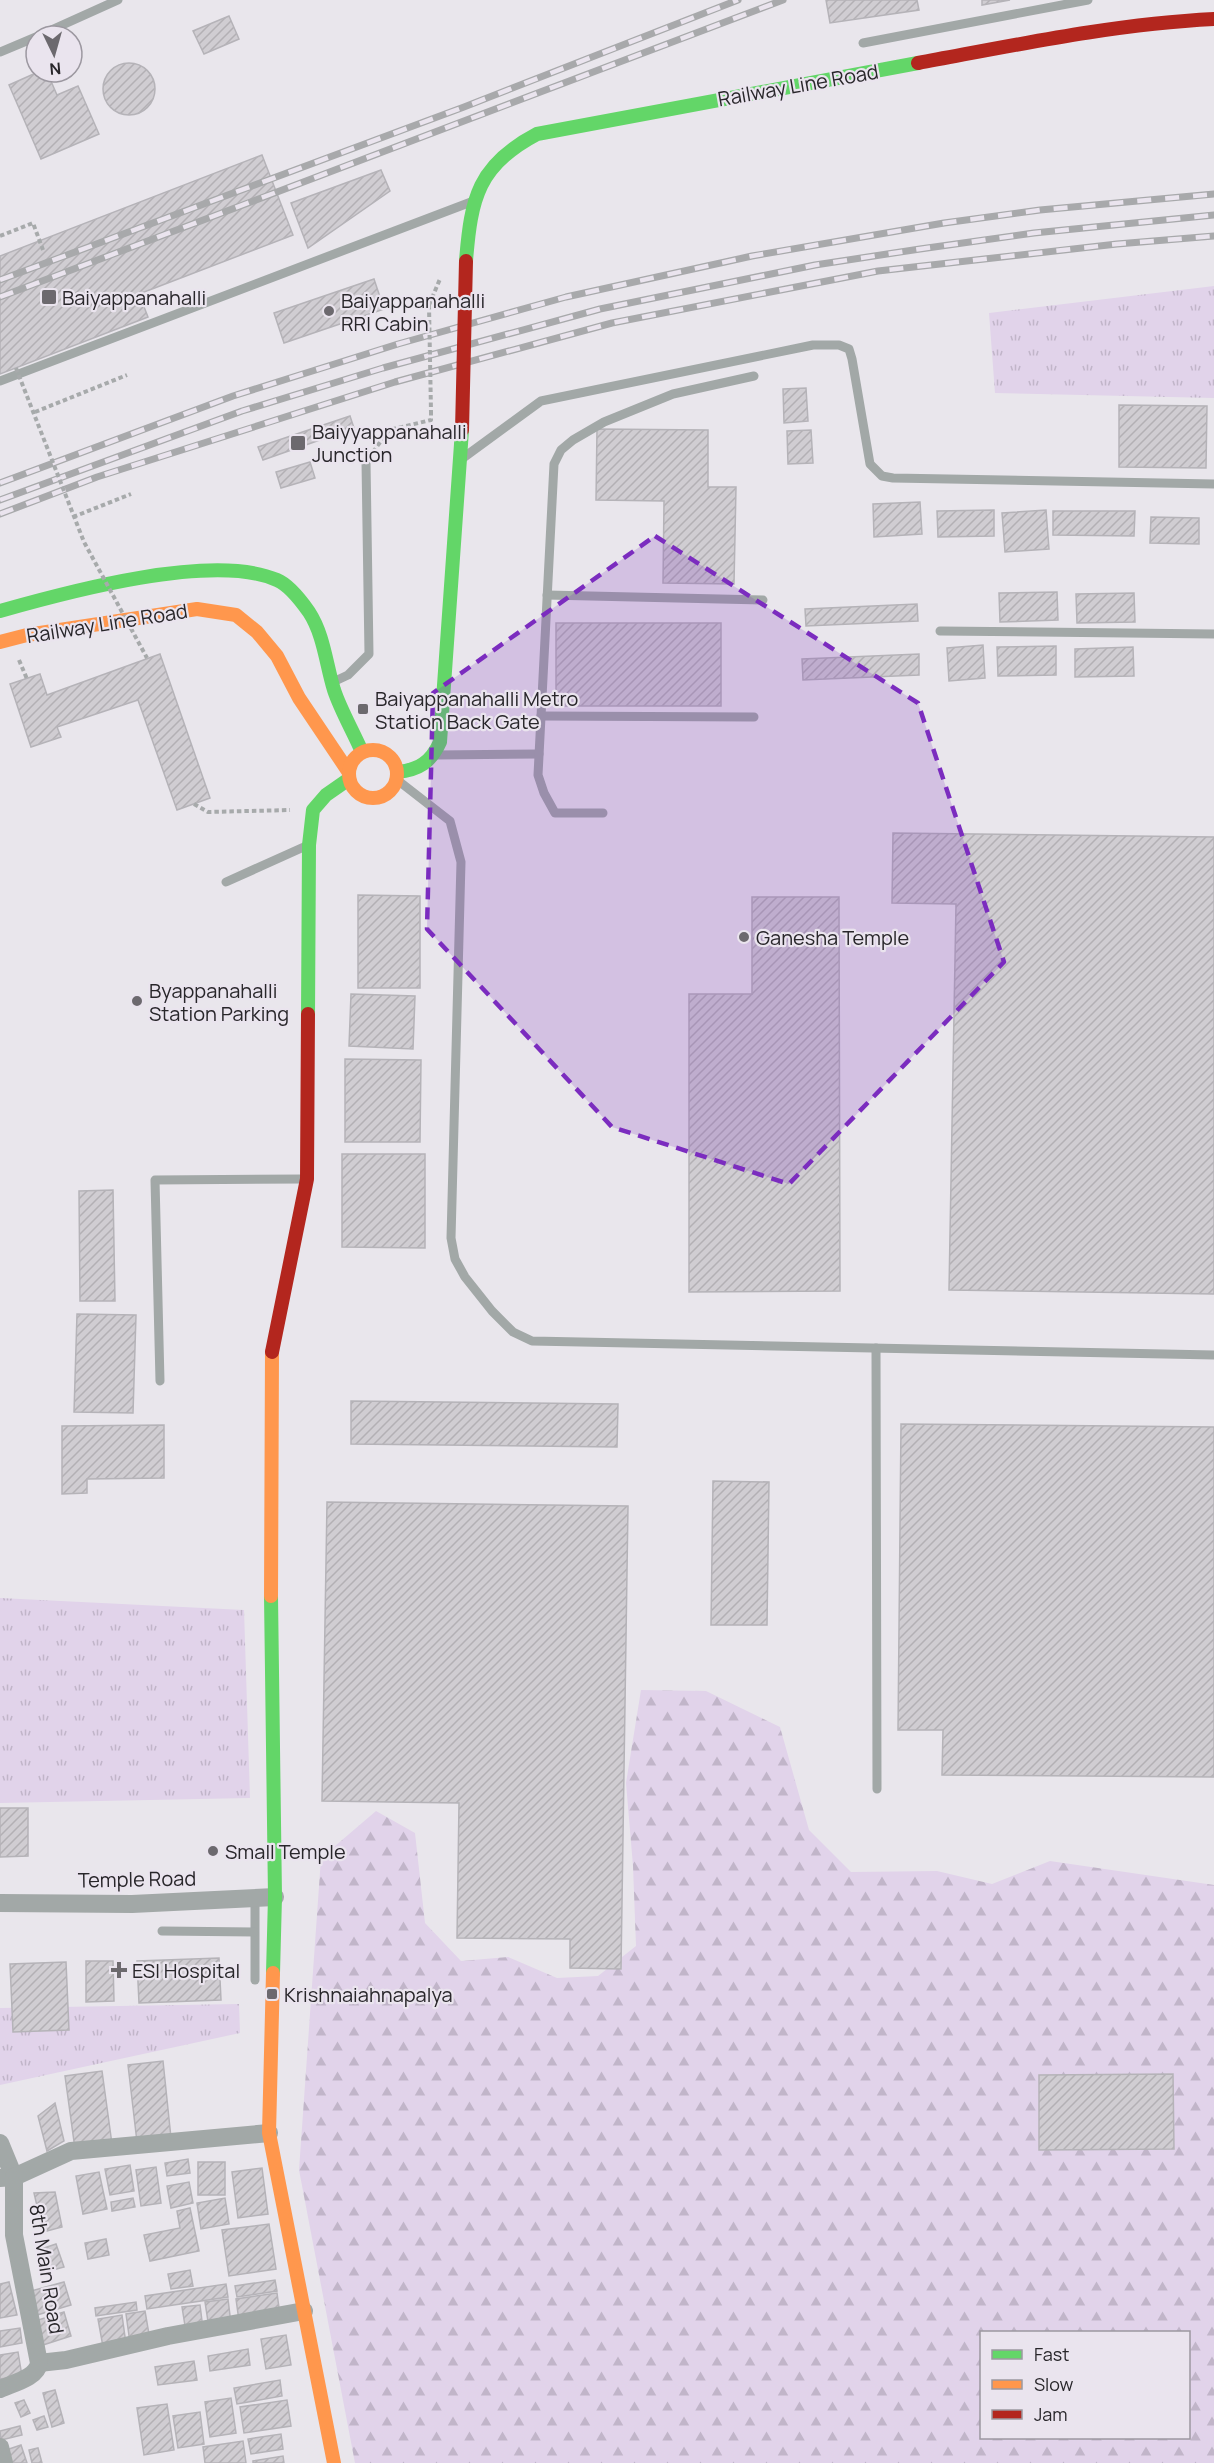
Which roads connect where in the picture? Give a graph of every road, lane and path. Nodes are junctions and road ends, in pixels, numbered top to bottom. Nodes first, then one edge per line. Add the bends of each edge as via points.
1 (118, 0) edge
2 (1088, 0) edge
3 (1195, 6) dead end
4 (1214, 19) edge
5 (64, 24) edge
6 (1077, 34) junction
7 (24, 42) edge
8 (863, 43) dead end
9 (0, 52) edge
10 (476, 200) junction
11 (0, 236) edge
12 (44, 250) dead end
13 (429, 305) dead end
14 (16, 368) dead end
15 (127, 375) dead end
16 (754, 376) dead end
17 (0, 381) edge
18 (35, 412) junction
19 (461, 460) junction
20 (366, 462) joint
21 (1214, 484) edge
22 (131, 494) dead end
23 (73, 517) junction
24 (548, 595) junction
25 (763, 600) dead end
26 (0, 611) edge
27 (940, 631) dead end
28 (1214, 634) edge
29 (0, 642) edge
30 (147, 658) dead end
31 (332, 682) junction
32 (541, 716) junction
33 (754, 717) dead end
34 (362, 753) junction
35 (539, 754) junction
36 (435, 755) junction
37 (349, 775) junction
38 (397, 776) junction
39 (194, 804) dead end
40 (314, 810) junction
41 (603, 813) dead end
42 (309, 845) junction
43 (226, 882) dead end
44 (307, 1179) junction
45 (876, 1348) junction
46 (1214, 1355) edge
47 (160, 1381) dead end
48 (877, 1789) dead end
49 (275, 1897) junction
50 (255, 1898) junction
51 (0, 1903) edge
52 (162, 1931) dead end
53 (254, 1932) junction
54 (255, 1980) dead end
55 (269, 2133) junction
56 (0, 2143) edge
57 (7, 2177) edge
58 (304, 2311) junction
59 (39, 2363) junction
60 (0, 2389) edge
61 (0, 2447) edge
62 (4, 2463) edge
63 (334, 2463) edge

1 - 5 lane
2 - 8 lane
3 - 6 main road
4 - 6 main road, Railway Line Road
6 - 10 main road, Railway Line Road via 537,134 505,152 490,167
7 - 9 lane
10 - 17 lane
10 - 19 main road, Railway Line Road, bridge via 466,261
11 - 12 path via 33,223
13 - 20 path, bridge via 431,420 389,430
14 - 18 path, bridge
15 - 18 path
16 - 24 lane via 674,394 604,422 561,450 554,464
18 - 23 path, bridge
19 - 21 lane via 542,401 813,345 830,345 849,349 870,464 882,476
19 - 36 main road via 440,742
20 - 31 lane via 369,654 348,675
22 - 23 path
23 - 30 path, bridge
24 - 25 lane
24 - 32 lane
26 - 31 main road, Railway Line Road via 129,580 183,573 245,572 279,580 308,610 322,635
27 - 28 lane
29 - 37 main road, Railway Line Road via 197,609 236,615 277,656
31 - 34 main road, Railway Line Road
32 - 33 lane
32 - 35 lane
34 - 37 main road via 355,757
34 - 38 main road via 384,753
35 - 36 lane
35 - 41 lane via 538,775 555,813
36 - 38 main road via 426,765
37 - 38 main road via 357,792 372,798 387,793
37 - 40 main road
38 - 45 lane via 450,821 461,862 451,1238 455,1259 465,1277 492,1311 513,1332 532,1341
39 - 40 path via 208,812
40 - 42 main road
42 - 43 lane
42 - 44 main road
44 - 47 lane via 155,1180
44 - 49 main road via 272,1345
45 - 46 lane
45 - 48 lane
49 - 50 street, Temple Road
49 - 55 main road
50 - 51 street, Temple Road via 132,1904
50 - 53 lane
52 - 53 lane
53 - 54 lane
55 - 57 street via 71,2151
55 - 58 main road
56 - 57 street
57 - 59 street, 8th Main Road
58 - 59 street
58 - 63 main road
59 - 60 street, 8th Main Road via 32,2375
61 - 62 street

